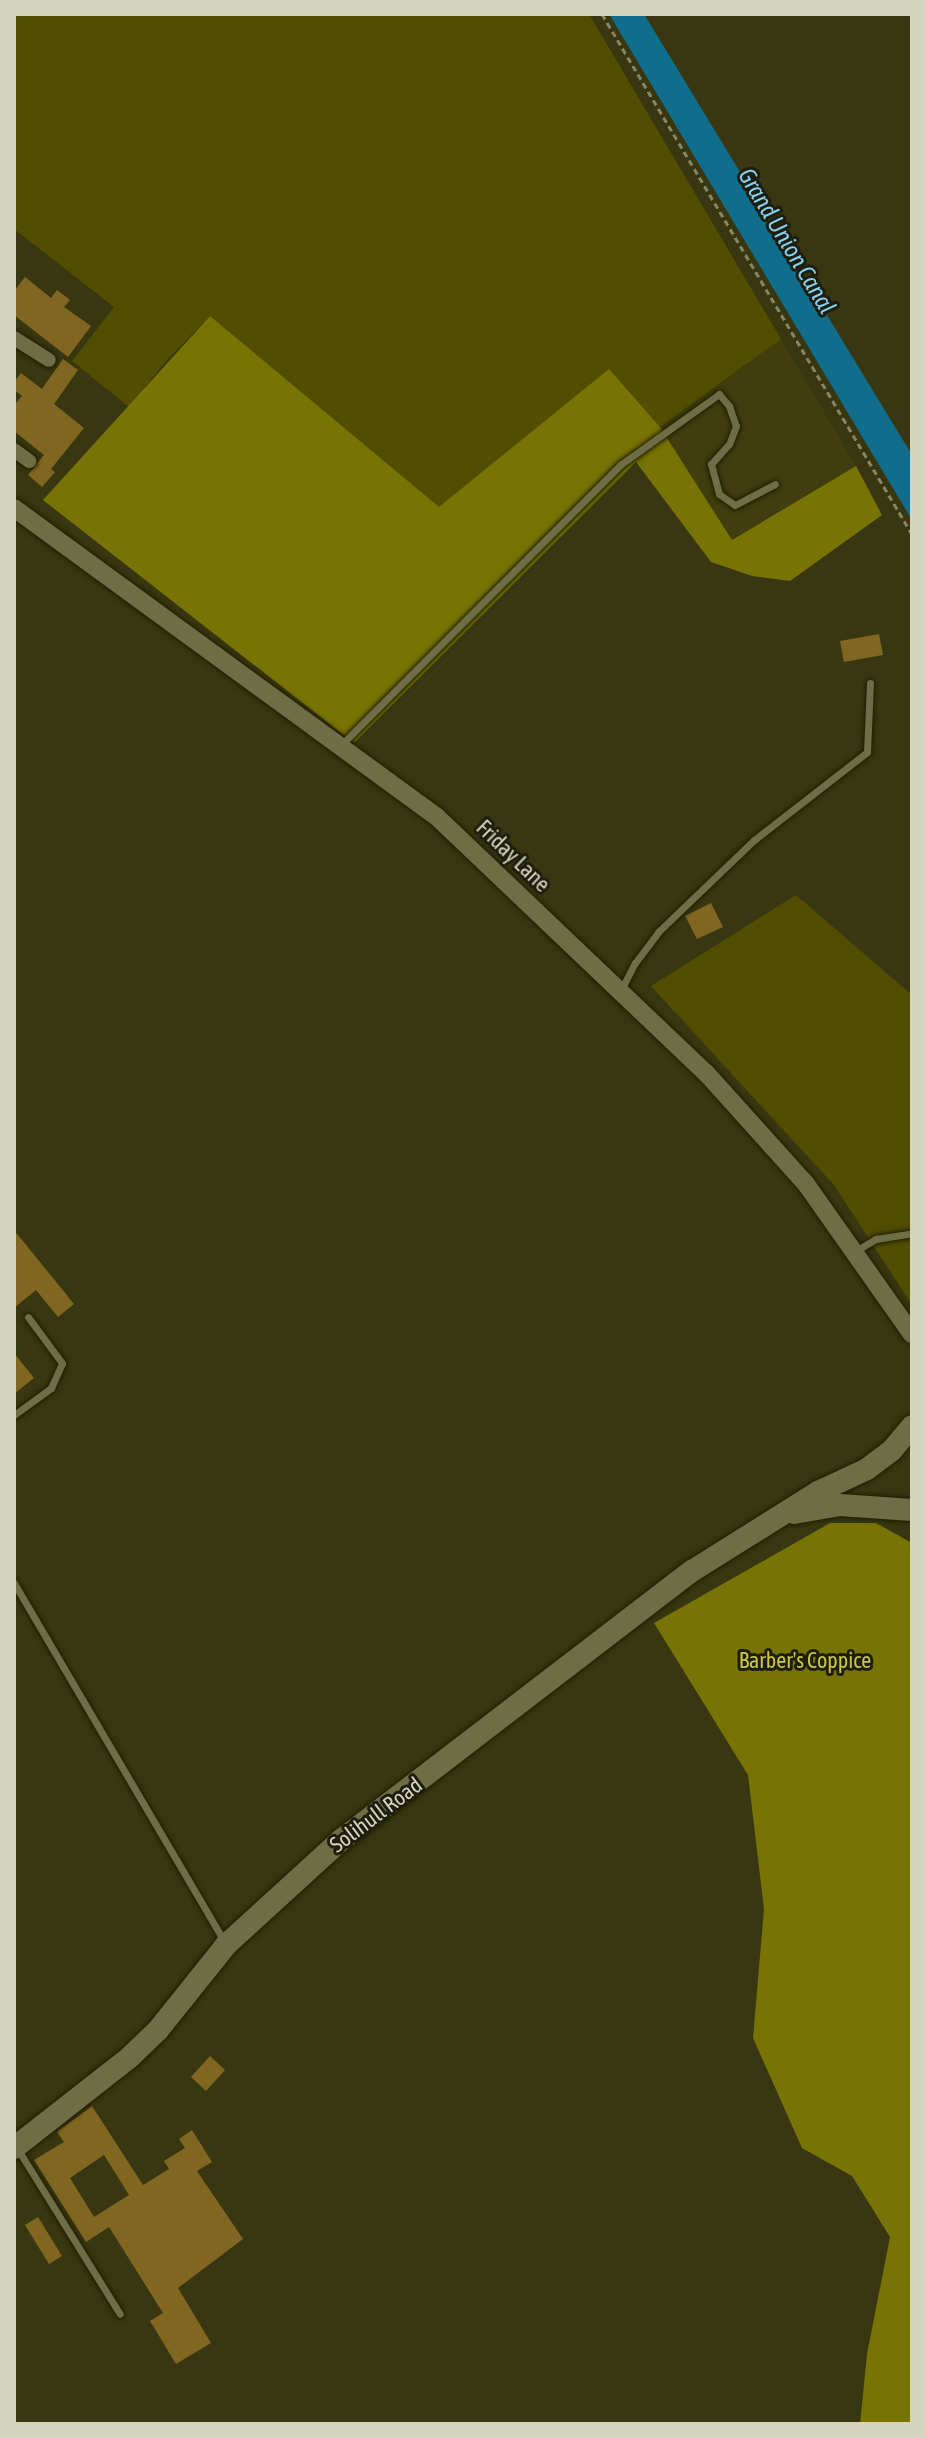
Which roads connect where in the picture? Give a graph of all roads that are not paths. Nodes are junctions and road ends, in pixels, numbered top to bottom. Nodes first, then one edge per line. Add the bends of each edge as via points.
1 (14, 338) edge
2 (49, 360) dead end
3 (14, 450) edge
4 (29, 461) dead end
5 (775, 484) dead end
6 (14, 508) edge
7 (870, 683) dead end
8 (339, 746) junction
9 (620, 992) junction
10 (912, 1233) edge
11 (853, 1253) junction
12 (28, 1317) dead end
13 (906, 1328) edge
14 (912, 1350) edge
15 (14, 1415) edge
16 (912, 1426) edge
17 (912, 1436) edge
18 (912, 1459) edge
19 (912, 1510) edge
20 (772, 1519) junction
21 (14, 1583) edge
22 (226, 1945) junction
23 (15, 2147) edge
24 (120, 2314) dead end

1 - 2 street
3 - 4 street
5 - 8 lane via 735,505 719,494 711,464 729,444 736,426 719,394 620,465
6 - 8 street, Friday Lane
7 - 9 lane via 867,752 754,840 658,932
8 - 9 street, Friday Lane via 437,817
9 - 11 street, Friday Lane via 707,1074 806,1184
10 - 11 lane via 876,1239
11 - 13 street, Friday Lane
12 - 15 lane via 62,1363 51,1388
13 - 14 street, Friday Lane
16 - 20 main road, Solihull Road via 867,1469
17 - 18 main road
19 - 20 main road, Solihull Road via 840,1505
20 - 22 main road, Solihull Road via 692,1571 341,1840
21 - 22 lane
22 - 23 main road, Solihull Road via 130,2057
23 - 24 lane

